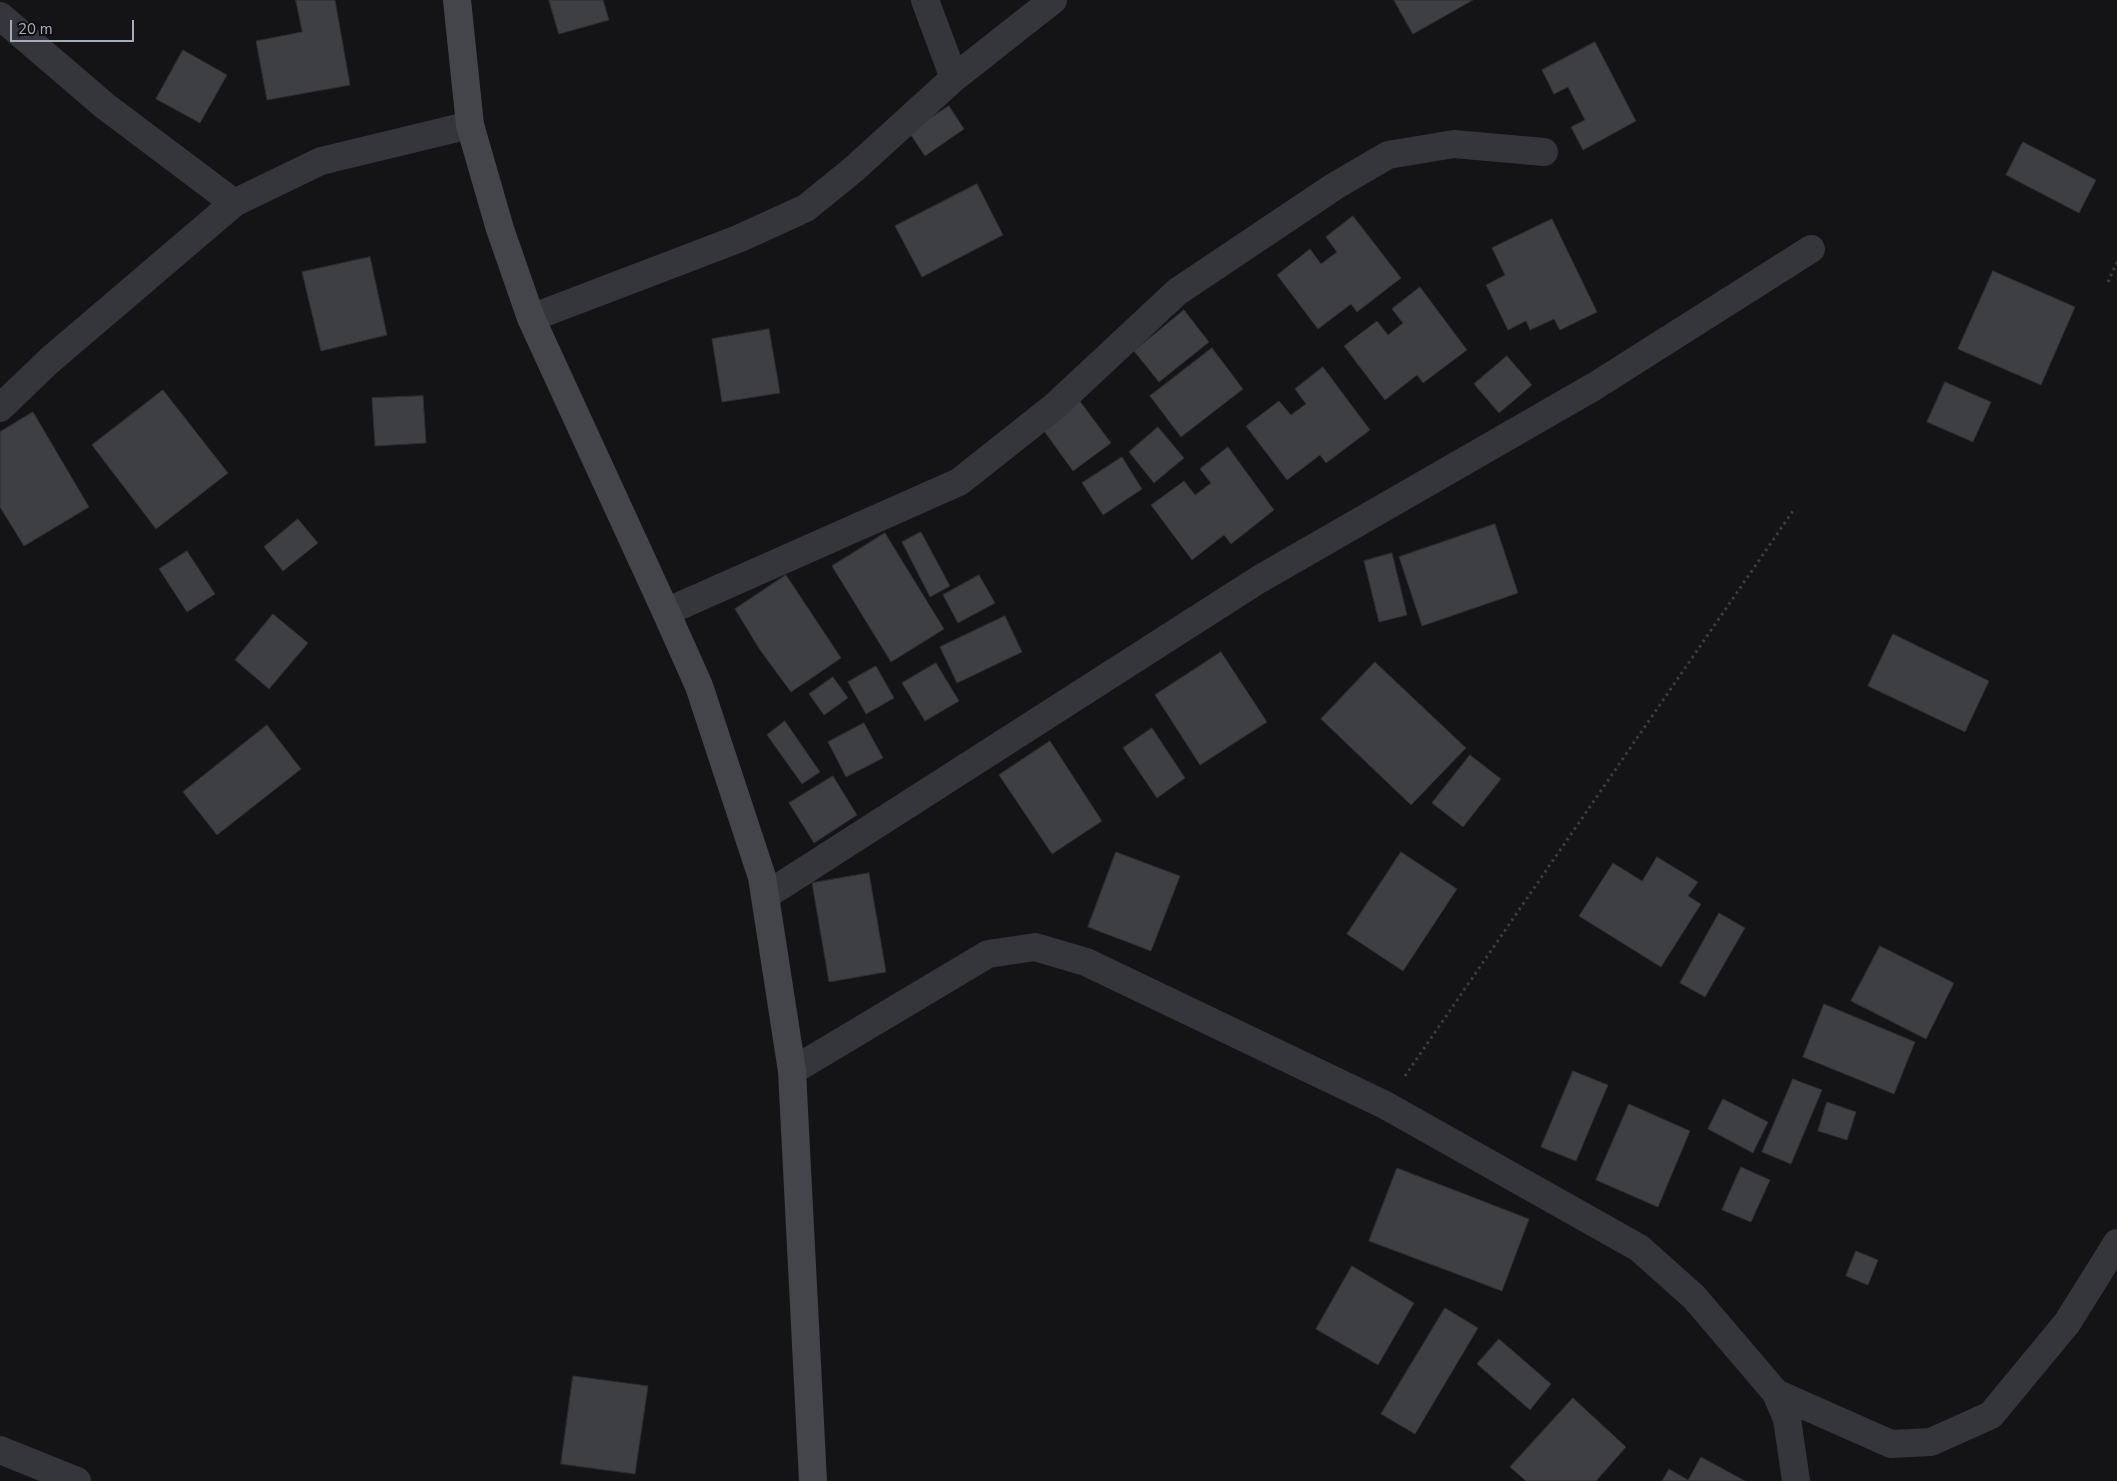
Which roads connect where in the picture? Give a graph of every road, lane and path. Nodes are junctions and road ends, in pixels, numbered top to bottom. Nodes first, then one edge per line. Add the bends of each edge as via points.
1 (457, 0) edge
2 (926, 0) edge
3 (1053, 0) edge
4 (0, 16) edge
5 (954, 78) junction
6 (470, 125) junction
7 (1544, 152) dead end
8 (234, 203) junction
9 (1811, 250) dead end
10 (2117, 262) edge
11 (2108, 282) dead end
12 (531, 318) junction
13 (0, 408) edge
14 (1794, 508) dead end
15 (666, 612) junction
16 (765, 896) junction
17 (792, 1071) junction
18 (1385, 1105) junction
19 (2117, 1243) edge
20 (1776, 1393) junction
21 (0, 1450) edge
22 (77, 1481) edge
23 (813, 1481) edge
24 (1796, 1481) edge

1 - 6 street
2 - 5 street
3 - 5 street
4 - 8 street via 105,106
5 - 12 street via 806,208 738,239
6 - 8 street via 321,161
6 - 12 street via 500,229
7 - 15 street via 1454,144 1388,155 1335,186 1177,292 1055,406 958,482
8 - 13 street
9 - 16 street via 1596,386 1258,580
10 - 11 path
12 - 15 street
14 - 18 path
15 - 16 street via 698,686 762,877
16 - 17 street
17 - 18 street via 988,954 1035,947 1086,962
17 - 23 street
18 - 20 street via 1639,1248 1694,1297
19 - 20 street via 2068,1324 1992,1415 1931,1442 1892,1444
20 - 24 street via 1787,1419
21 - 22 street

